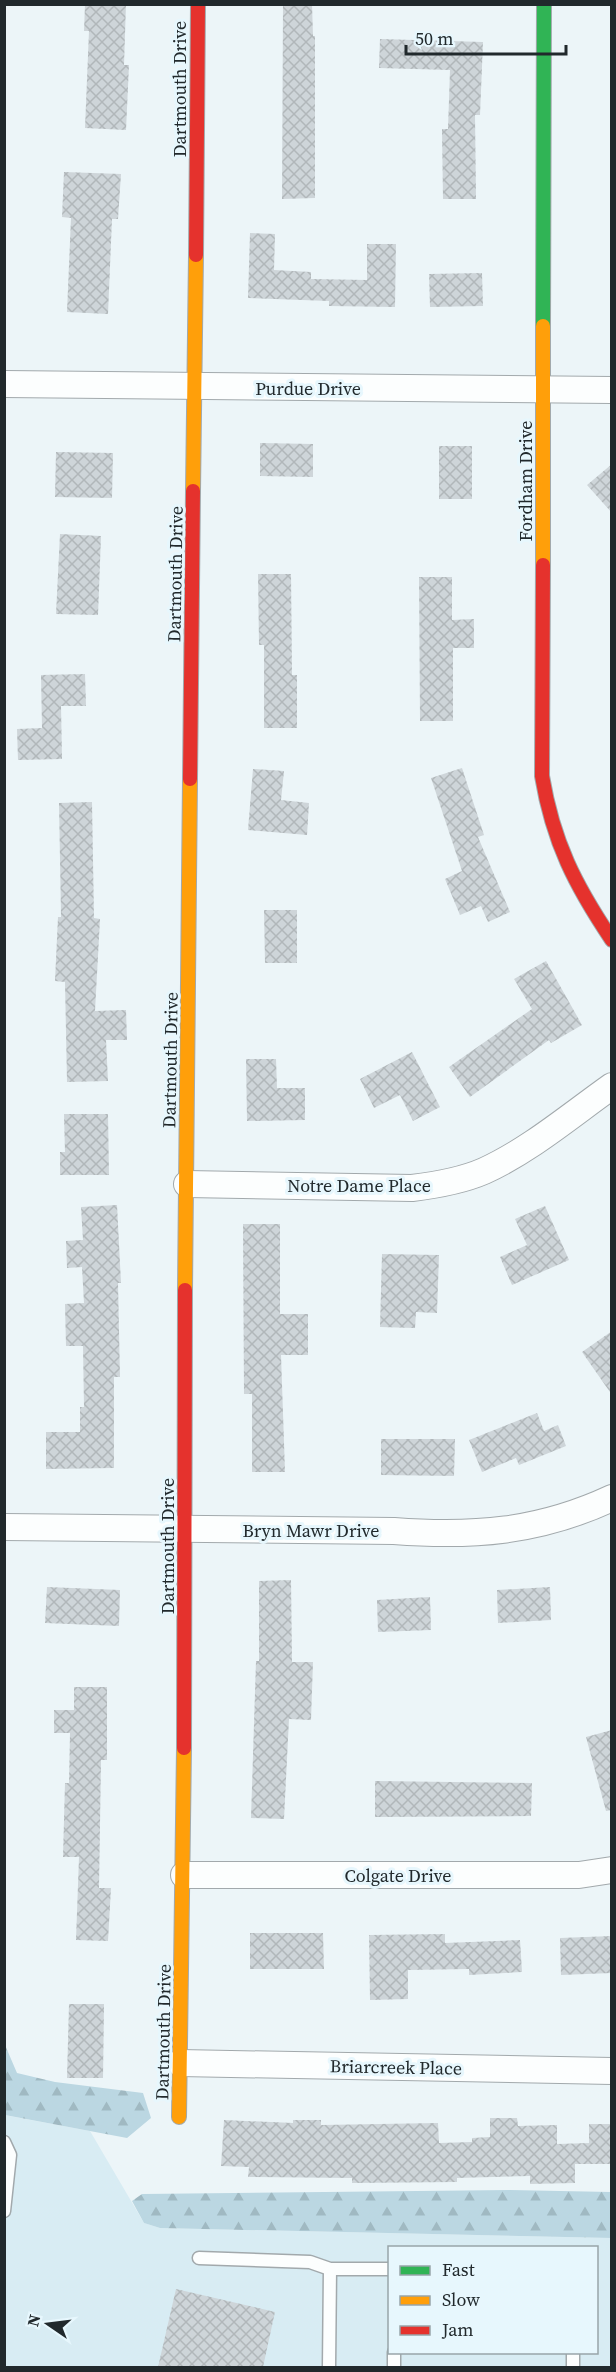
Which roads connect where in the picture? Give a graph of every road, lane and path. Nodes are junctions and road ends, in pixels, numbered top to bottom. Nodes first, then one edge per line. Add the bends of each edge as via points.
1 (198, 4) edge
2 (544, 4) edge
3 (4, 384) edge
4 (195, 387) junction
5 (543, 389) junction
6 (612, 390) edge
7 (612, 940) edge
8 (612, 1086) edge
9 (187, 1184) junction
10 (612, 1498) edge
11 (4, 1527) edge
12 (185, 1529) junction
13 (612, 1870) edge
14 (184, 1875) junction
15 (180, 2063) junction
16 (612, 2072) edge
17 (179, 2116) dead end
18 (4, 2142) edge
19 (5, 2203) edge
20 (199, 2258) dead end
21 (330, 2269) junction
22 (388, 2269) edge
23 (329, 2367) edge

1 - 4 street, Dartmouth Drive
2 - 5 street, Fordham Drive
3 - 4 street, Purdue Drive
4 - 5 street, Purdue Drive
4 - 9 street, Dartmouth Drive
5 - 6 street, Purdue Drive
5 - 7 street, Fordham Drive via 542,776 559,852 576,887
8 - 9 street, Notre Dame Place via 513,1155 446,1184 412,1188
9 - 12 street, Dartmouth Drive
10 - 12 street, Bryn Mawr Drive via 569,1515 488,1533
11 - 12 street, Bryn Mawr Drive
12 - 14 street, Dartmouth Drive
13 - 14 street, Colgate Drive via 579,1875
14 - 15 street, Dartmouth Drive
15 - 16 street, Briarcreek Place
15 - 17 street, Dartmouth Drive
18 - 19 lane via 10,2155
20 - 21 lane via 310,2262
21 - 22 lane
21 - 23 lane

